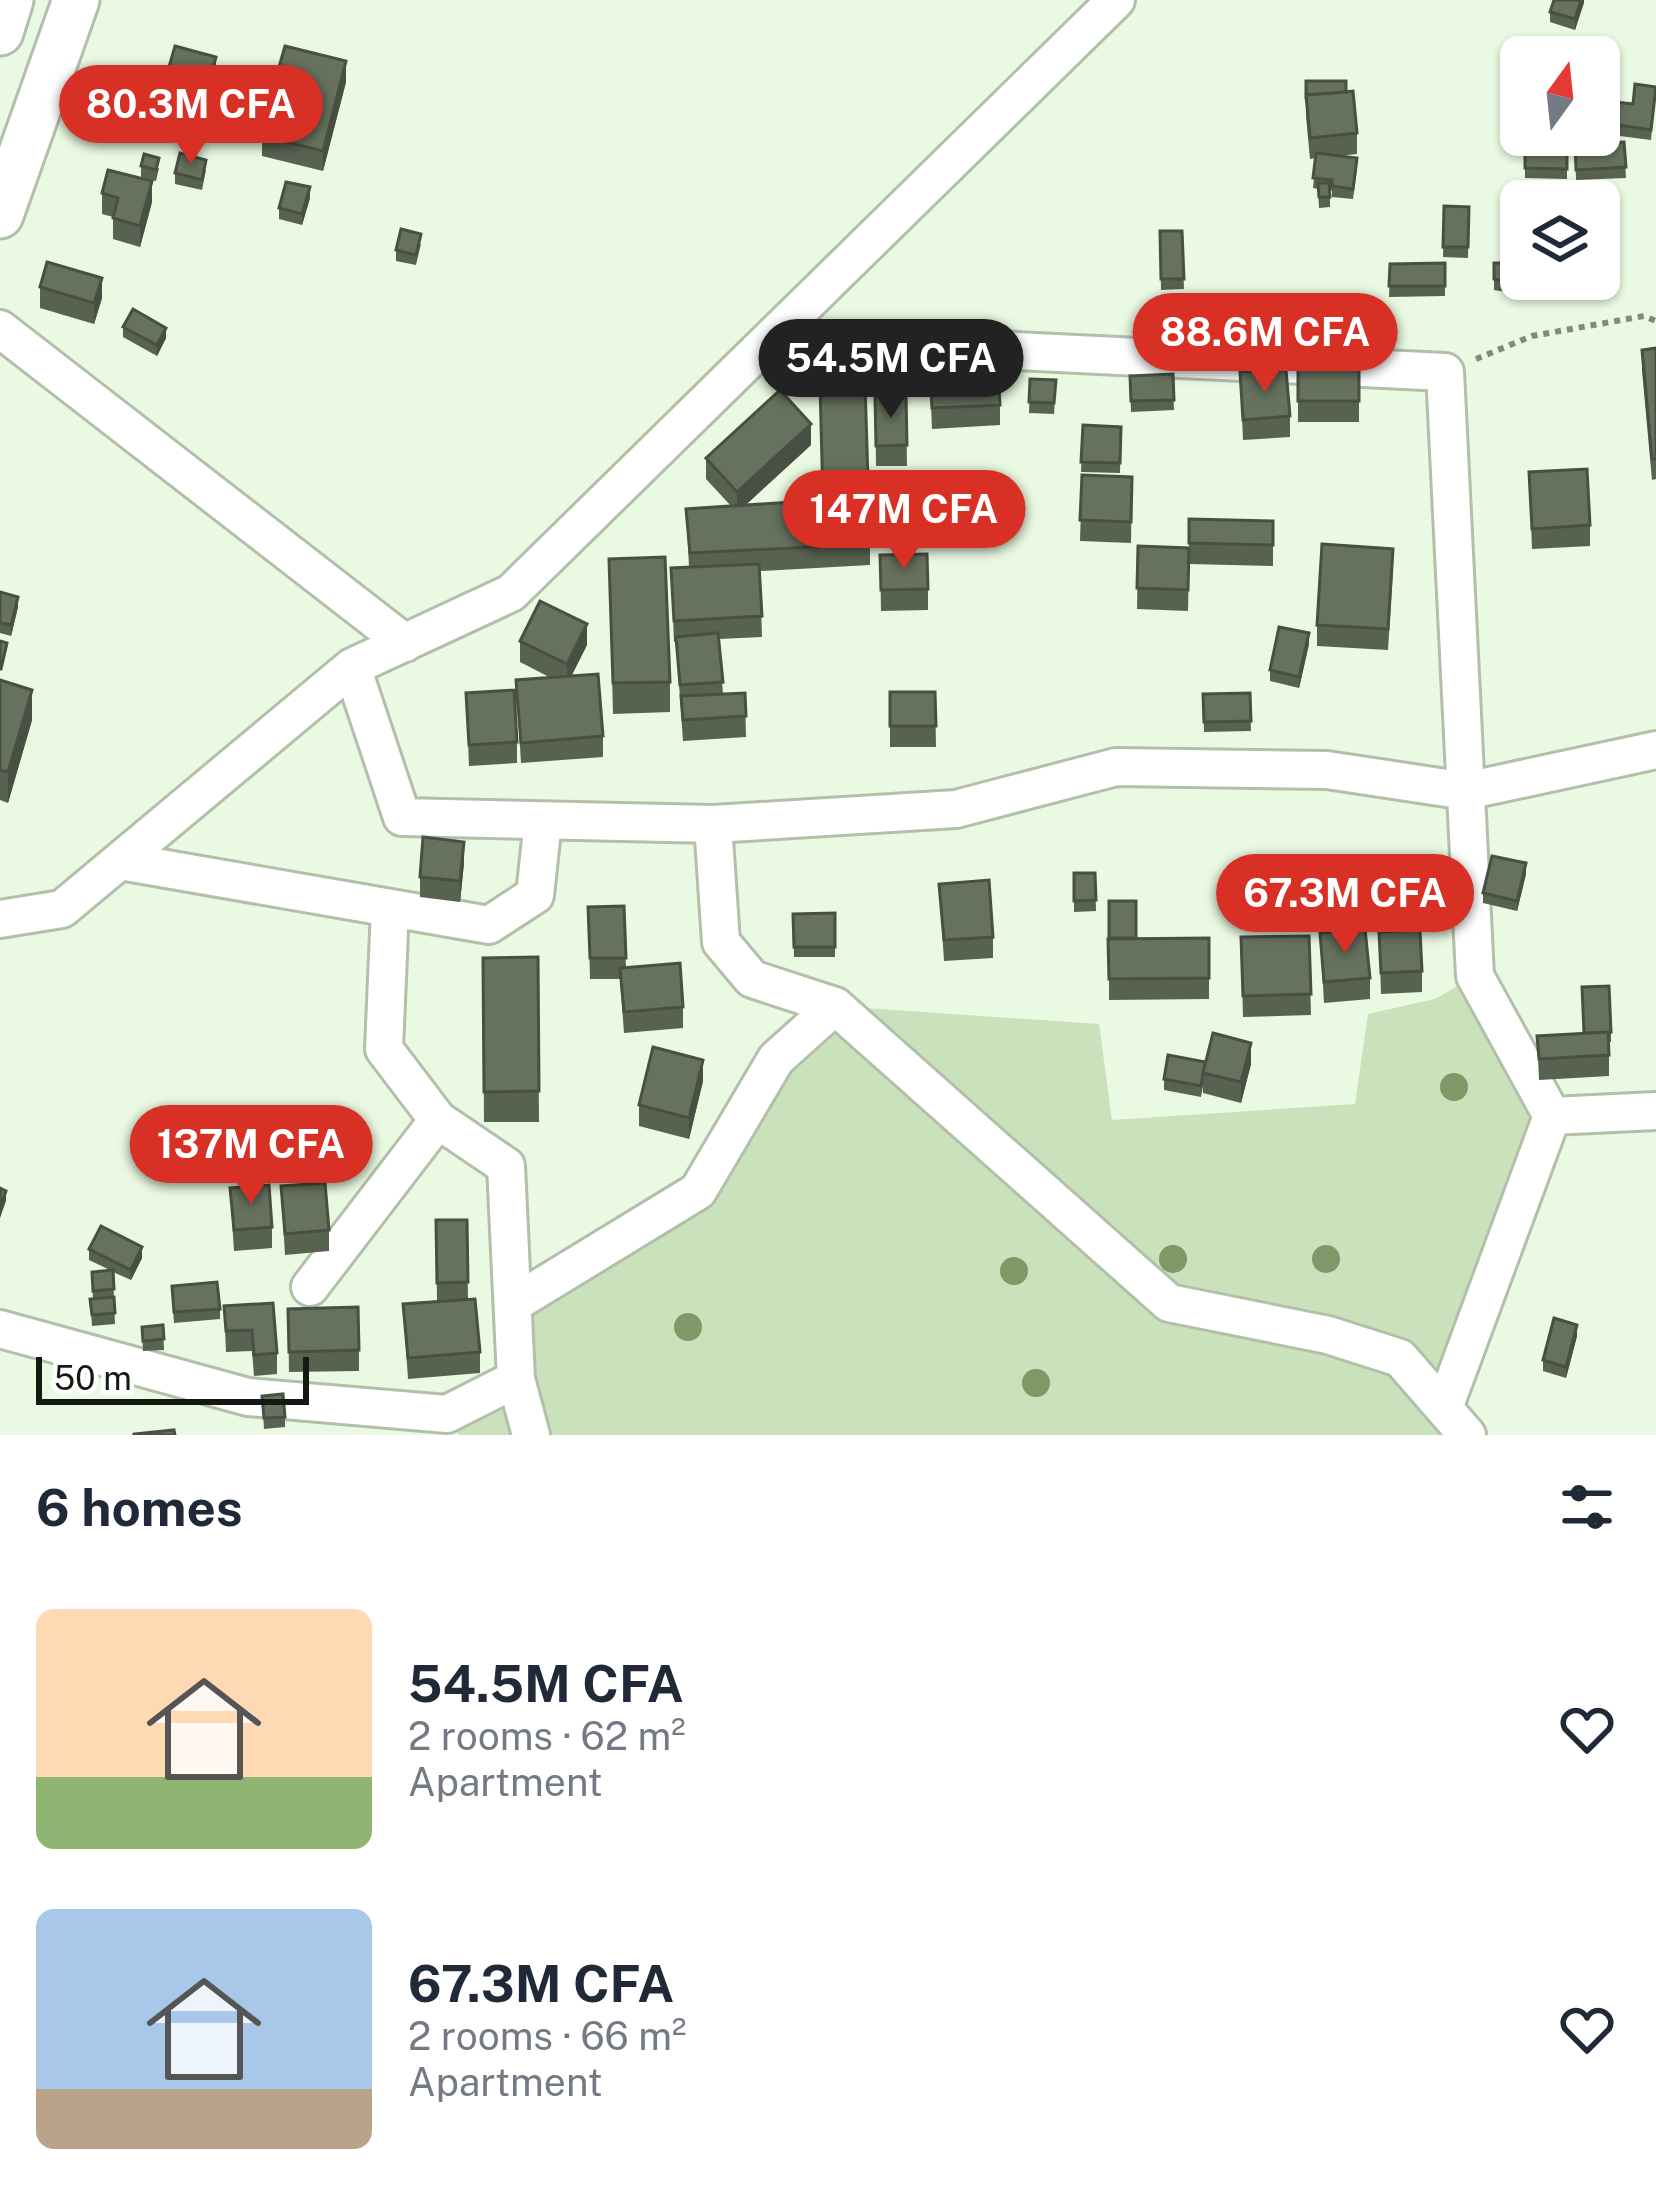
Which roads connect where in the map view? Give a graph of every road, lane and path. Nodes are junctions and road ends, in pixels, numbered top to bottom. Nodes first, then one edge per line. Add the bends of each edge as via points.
1 (10, 0) edge
2 (76, 0) edge
3 (1116, 0) edge
4 (0, 32) edge
5 (0, 214) edge
6 (1656, 321) edge
7 (0, 329) edge
8 (771, 339) junction
9 (1445, 372) junction
10 (405, 643) junction
11 (352, 667) junction
12 (1656, 751) edge
13 (1466, 791) junction
14 (543, 820) junction
15 (712, 824) junction
16 (120, 861) junction
17 (390, 908) junction
18 (0, 919) edge
19 (835, 1006) junction
20 (1656, 1111) edge
21 (1552, 1116) junction
22 (438, 1120) junction
23 (310, 1287) dead end
24 (513, 1304) junction
25 (0, 1329) edge
26 (516, 1379) junction
27 (1456, 1422) edge
28 (441, 1424) edge
29 (531, 1435) edge

1 - 4 main road
2 - 5 main road
3 - 8 street
6 - 9 path via 1644,316 1532,336
7 - 10 street
8 - 9 street
8 - 10 street via 511,593
9 - 13 street
10 - 11 street
11 - 14 street via 402,818
11 - 16 street
12 - 13 street
13 - 15 street via 1327,770 1116,766 956,809
13 - 21 street via 1475,976
14 - 15 street
14 - 17 street via 535,895 489,925
15 - 19 street via 721,942 752,979
16 - 17 street
16 - 18 street via 62,909
17 - 22 street via 384,1049
19 - 24 street via 776,1060 698,1191
19 - 27 street via 1169,1303 1400,1358
20 - 21 street
21 - 27 street
22 - 23 street
22 - 24 street via 506,1166
24 - 26 street
25 - 28 street via 248,1396
26 - 28 street
26 - 29 street

